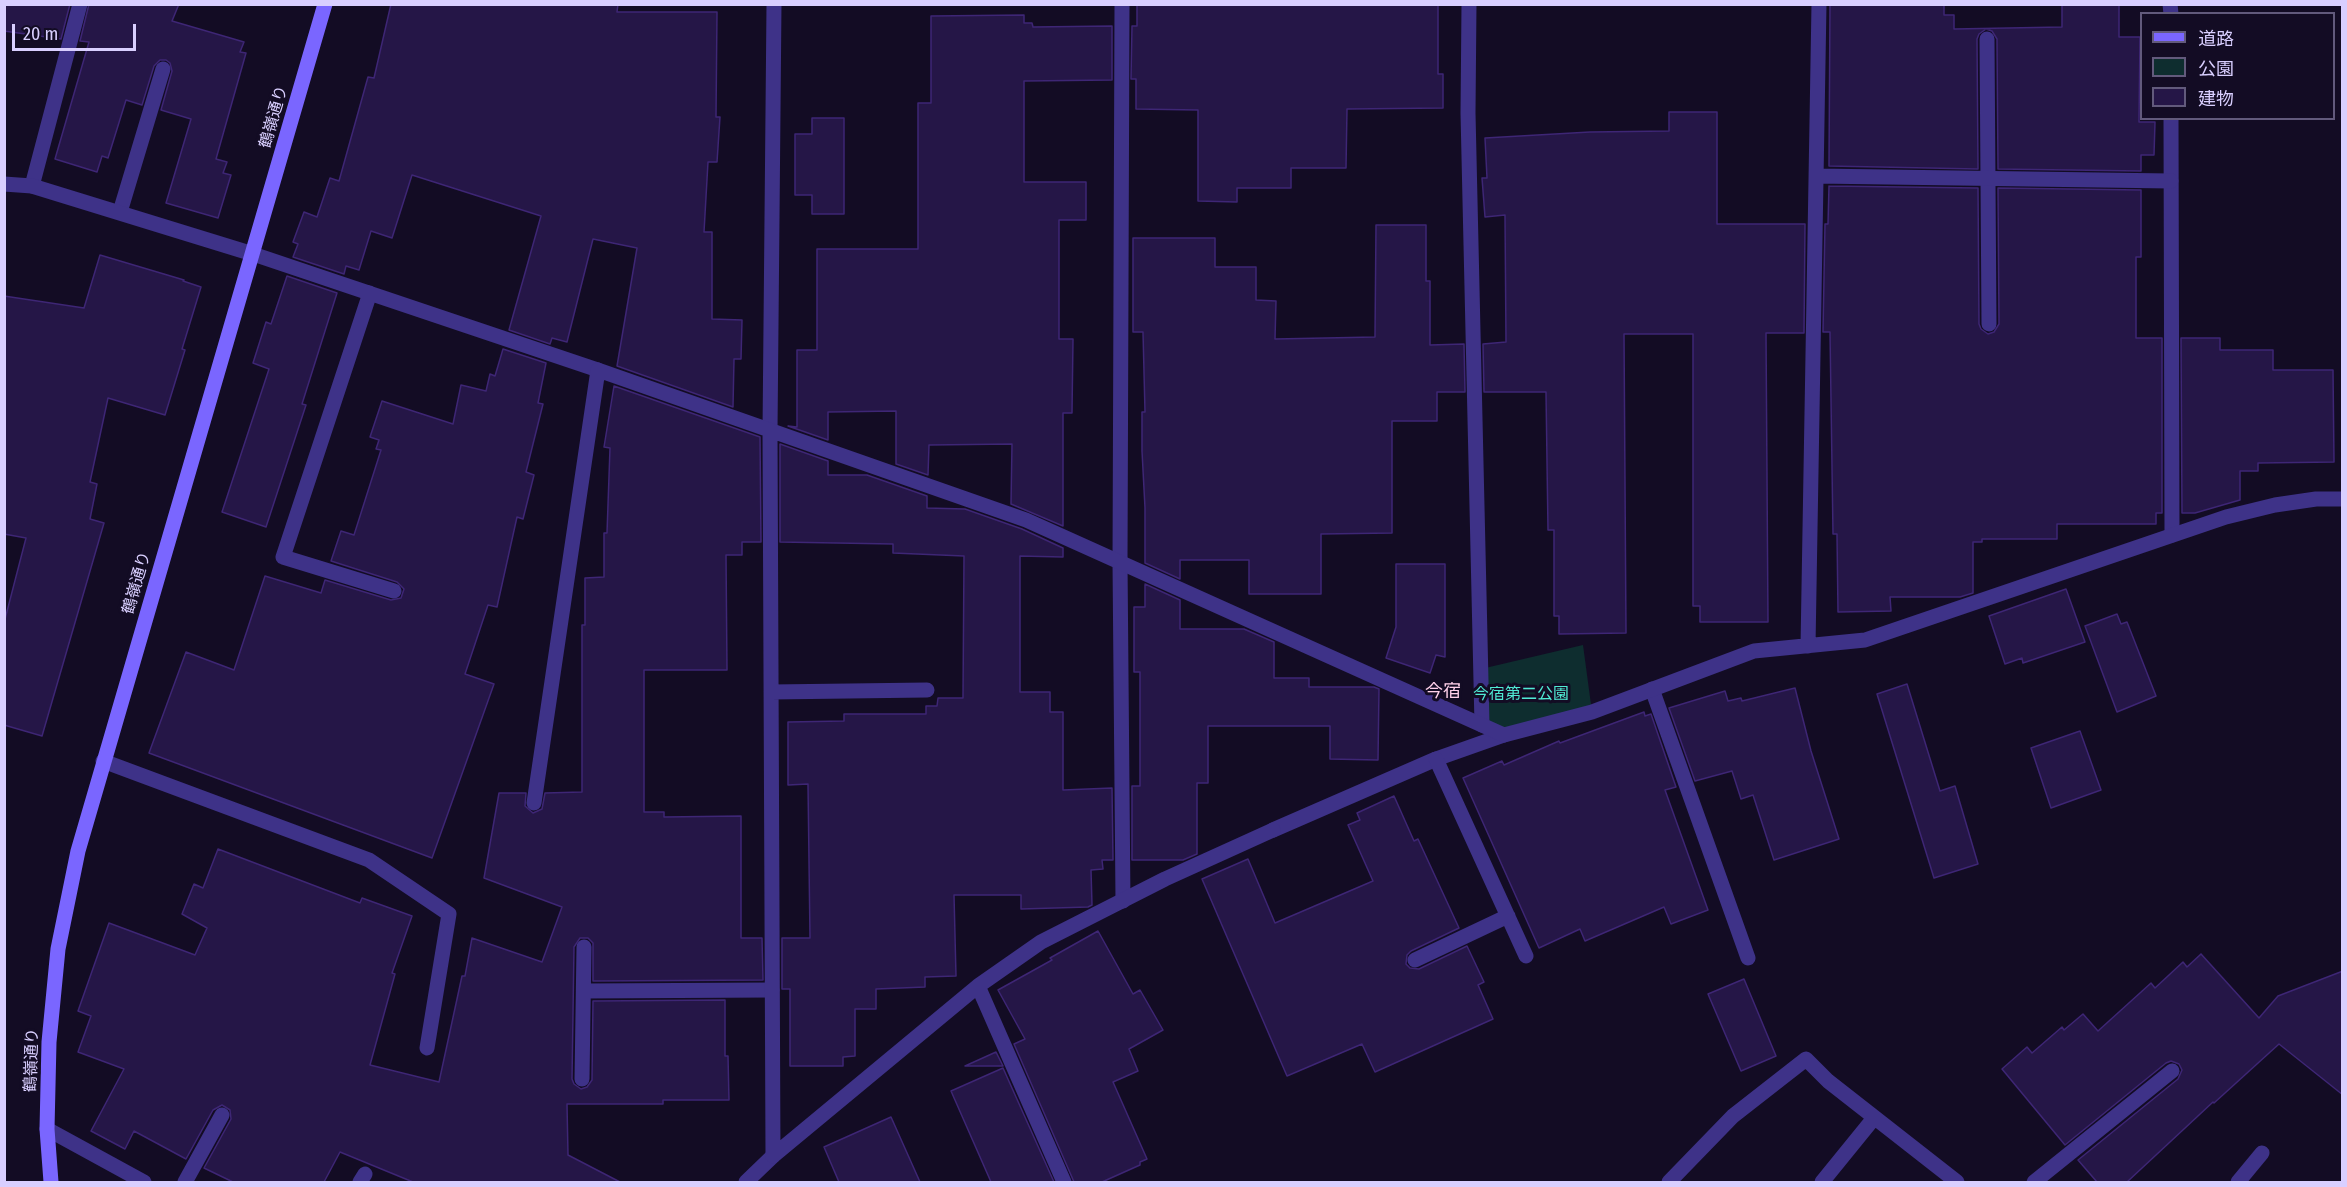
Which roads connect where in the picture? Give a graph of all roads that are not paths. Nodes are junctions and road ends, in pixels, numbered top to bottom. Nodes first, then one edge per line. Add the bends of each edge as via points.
1 (80, 4) edge
2 (325, 4) edge
3 (774, 4) edge
4 (1122, 4) edge
5 (1469, 4) edge
6 (1819, 4) edge
7 (1987, 39) dead end
8 (163, 69) dead end
9 (2171, 120) edge
10 (1816, 176) junction
11 (1988, 179) junction
12 (2171, 181) junction
13 (4, 184) edge
14 (32, 186) junction
15 (120, 212) junction
16 (253, 254) junction
17 (370, 293) junction
18 (1989, 324) dead end
19 (598, 370) junction
20 (770, 431) junction
21 (2343, 499) edge
22 (2172, 535) junction
23 (1120, 562) junction
24 (394, 591) dead end
25 (1808, 646) junction
26 (1652, 689) junction
27 (927, 690) dead end
28 (771, 692) junction
29 (1482, 724) junction
30 (1504, 735) junction
31 (1436, 759) junction
32 (103, 761) junction
33 (534, 803) dead end
34 (1123, 901) junction
35 (1508, 916) junction
36 (584, 947) dead end
37 (1526, 956) dead end
38 (1748, 958) dead end
39 (1415, 960) dead end
40 (978, 986) junction
41 (772, 990) junction
42 (584, 991) junction
43 (427, 1048) dead end
44 (2172, 1071) dead end
45 (582, 1079) dead end
46 (222, 1115) dead end
47 (1874, 1118) junction
48 (47, 1129) junction
49 (2262, 1153) dead end
50 (773, 1156) junction
51 (51, 1182) edge
52 (144, 1182) edge
53 (185, 1182) edge
54 (746, 1182) edge
55 (1064, 1182) edge
56 (1669, 1182) edge
57 (1822, 1182) edge
58 (1958, 1182) edge
59 (2034, 1182) edge
60 (2238, 1182) edge

1 - 14 street
2 - 16 street, 鶴嶺通り
3 - 20 street
4 - 23 street
5 - 29 street
6 - 10 street
7 - 11 street
8 - 15 street
9 - 12 street
10 - 11 street
10 - 25 street
11 - 12 street
11 - 18 street
12 - 22 street
13 - 14 street
14 - 15 street
15 - 16 street
16 - 17 street
16 - 32 street, 鶴嶺通り
17 - 19 street
17 - 24 street via 283,557
19 - 20 street
19 - 33 street
20 - 23 street via 1026,520
20 - 28 street
21 - 22 street via 2275,505
22 - 25 street via 1865,640
23 - 29 street
23 - 34 street
25 - 26 street via 1754,651
26 - 30 street via 1592,712
26 - 38 street
27 - 28 street
28 - 41 street
29 - 30 street
30 - 31 street
31 - 34 street
31 - 35 street
32 - 43 street via 369,860 449,914
32 - 48 street, 鶴嶺通り via 78,851 58,949 49,1042
34 - 40 street via 1041,942
35 - 37 street
35 - 39 street
36 - 42 street
40 - 50 street
40 - 55 street
41 - 42 street
41 - 50 street
42 - 45 street
44 - 59 street
46 - 53 street
47 - 56 street via 1806,1059 1732,1116
47 - 57 street
47 - 58 street
48 - 51 street, 鶴嶺通り
48 - 52 street
49 - 60 street
50 - 54 street

